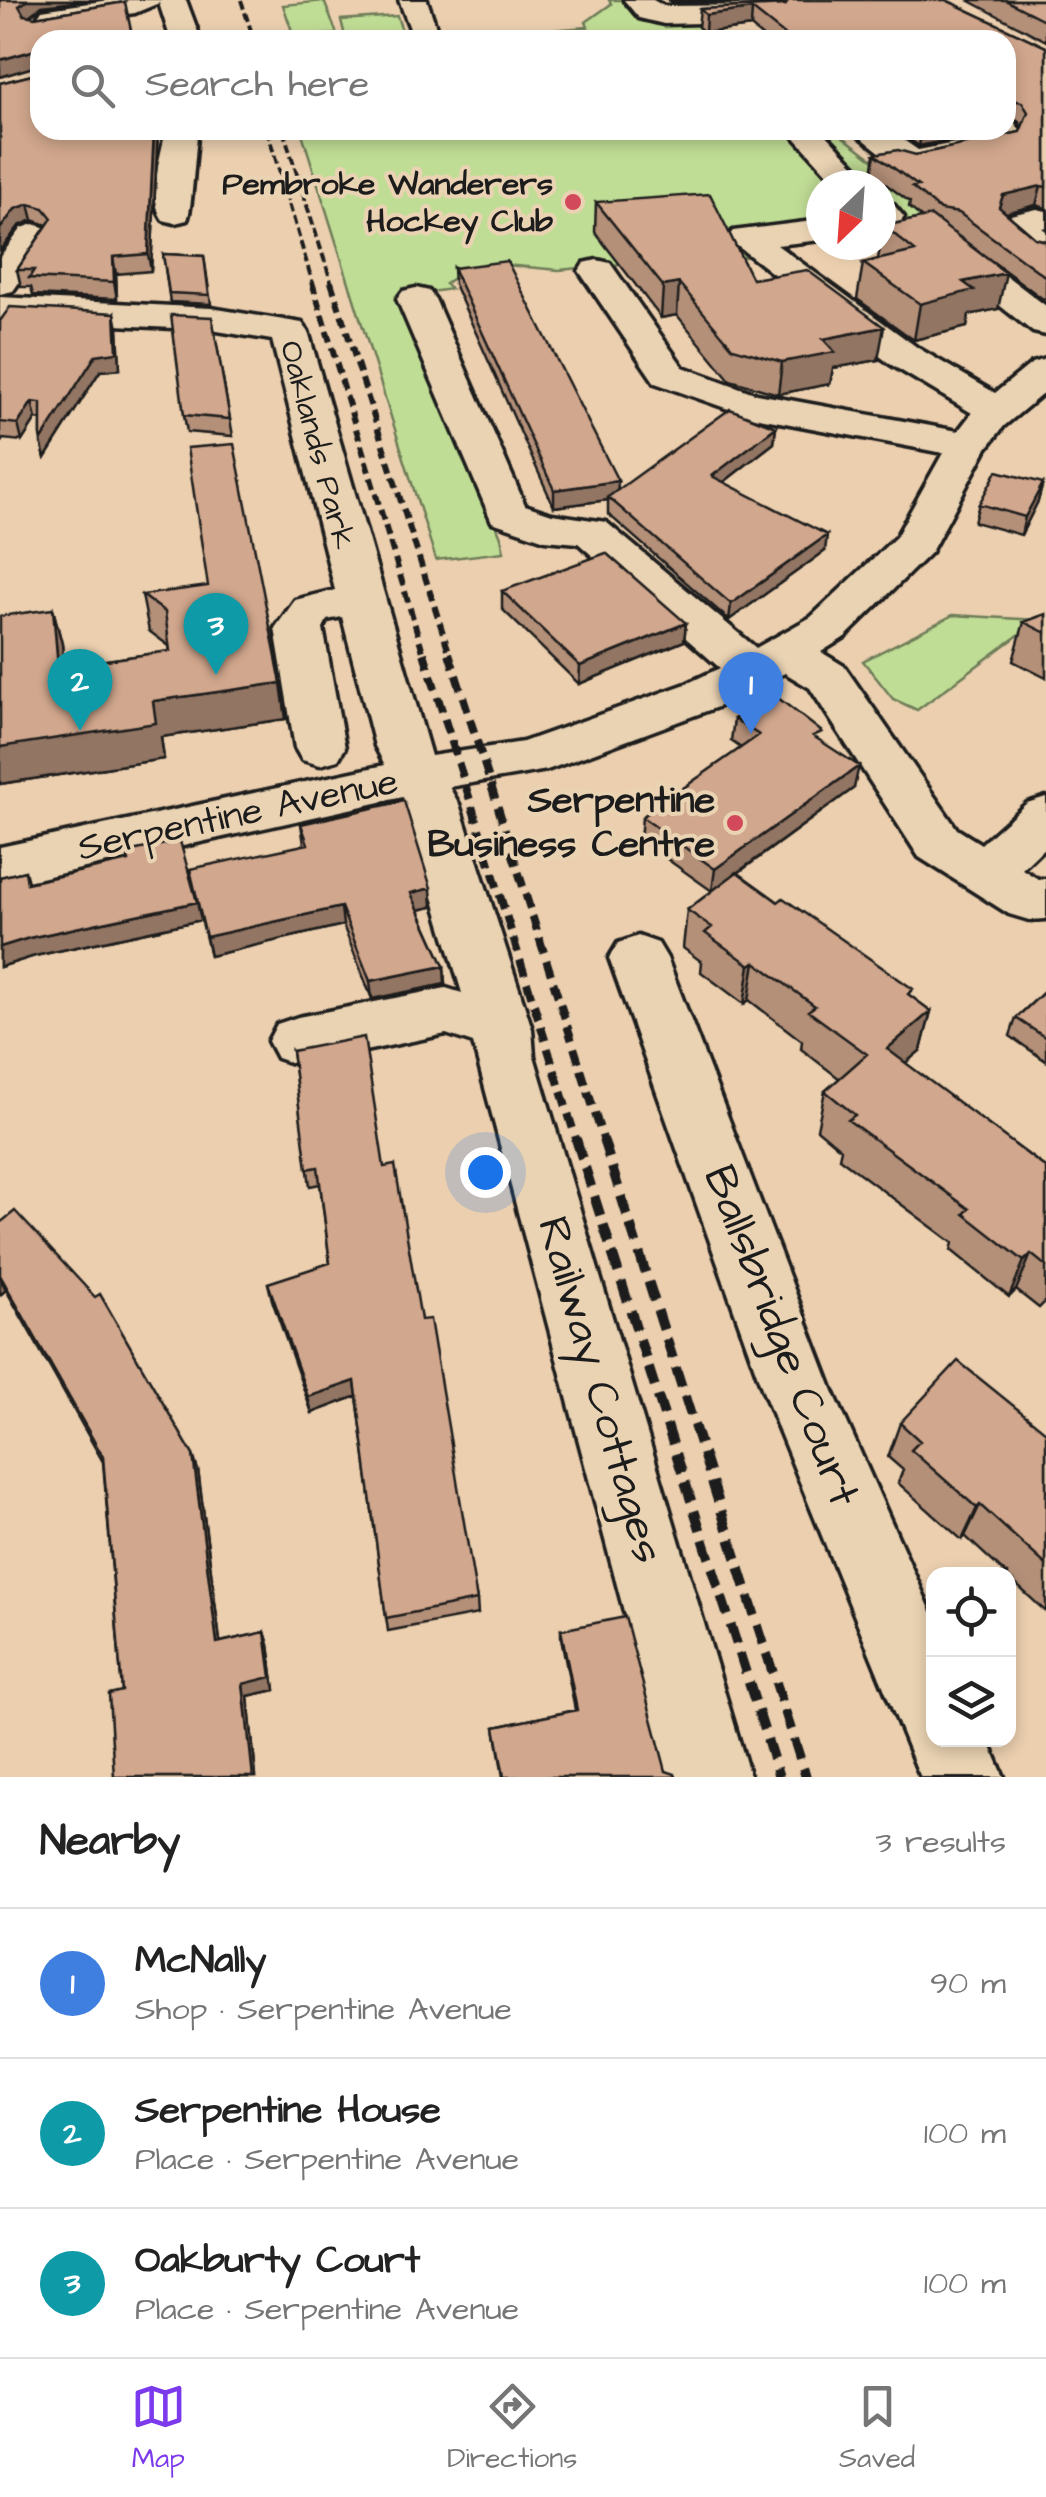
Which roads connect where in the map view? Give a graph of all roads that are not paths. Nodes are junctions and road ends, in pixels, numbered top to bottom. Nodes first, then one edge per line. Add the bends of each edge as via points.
1 (147, 0) edge
2 (172, 0) edge
3 (413, 0) edge
4 (638, 0) edge
5 (773, 12) edge
6 (40, 22) edge
7 (739, 23) edge
8 (182, 30) edge
9 (423, 30) edge
10 (180, 140) edge
11 (813, 140) edge
12 (882, 140) edge
13 (1004, 140) edge
14 (912, 161) junction
15 (842, 170) edge
16 (944, 185) edge
17 (175, 213) dead end
18 (806, 232) edge
19 (34, 235) dead end
20 (941, 242) edge
21 (597, 271) dead end
22 (0, 283) edge
23 (416, 299) dead end
24 (0, 308) edge
25 (1046, 324) edge
26 (1046, 372) edge
27 (982, 428) junction
28 (358, 598) junction
29 (769, 662) junction
30 (320, 748) dead end
31 (418, 776) junction
32 (1046, 816) edge
33 (0, 868) edge
34 (1026, 896) edge
35 (638, 958) dead end
36 (502, 1029) junction
37 (298, 1041) dead end
38 (926, 1692) edge
39 (949, 1747) edge
40 (709, 1777) edge
41 (963, 1777) edge

1 - 6 street
2 - 8 street
3 - 9 street
4 - 7 street via 664,16
5 - 7 street
10 - 17 street
11 - 15 street
12 - 14 street
13 - 14 street
14 - 16 street
18 - 27 street via 746,238 904,356
19 - 22 street
20 - 25 street
21 - 27 street via 669,376 748,404
23 - 29 street via 507,513 545,527 590,531
24 - 28 street, Oaklands Park via 211,319 289,331
26 - 27 street, Serpentine Avenue
27 - 29 street, Serpentine Avenue via 915,543 828,627
28 - 30 street via 311,610 300,628
28 - 31 street, Oaklands Park via 400,746
29 - 31 street, Serpentine Avenue via 703,696 542,754
29 - 34 street via 827,676 938,843
31 - 33 street, Serpentine Avenue
31 - 36 street, Railway Cottages via 433,804
32 - 34 street
35 - 38 street, Ballsbridge Court via 798,1391
36 - 37 street via 446,1011
36 - 40 street, Railway Cottages via 504,1056
39 - 41 street

